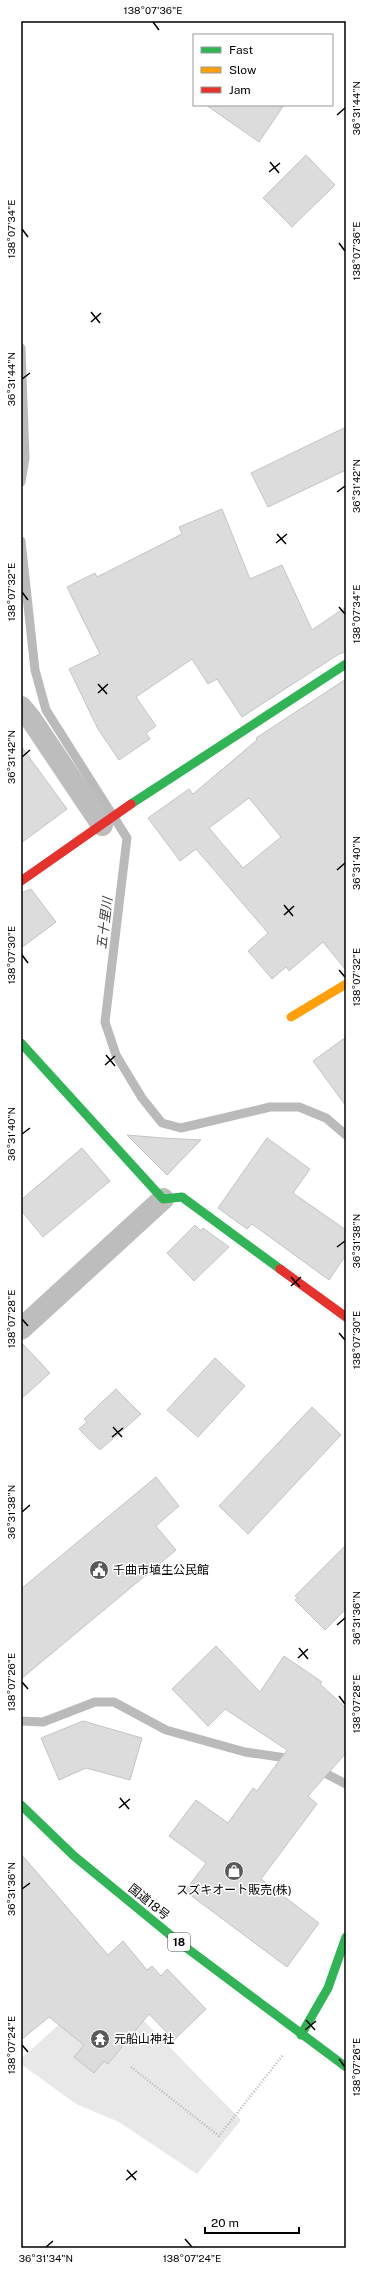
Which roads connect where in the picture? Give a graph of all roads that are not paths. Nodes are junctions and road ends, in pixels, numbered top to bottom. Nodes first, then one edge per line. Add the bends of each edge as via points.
1 (346, 664) edge
2 (21, 707) edge
3 (103, 824) junction
4 (21, 881) edge
5 (346, 984) edge
6 (291, 1017) dead end
7 (21, 1043) edge
8 (163, 1199) junction
9 (346, 1317) edge
10 (21, 1329) edge
11 (21, 1805) edge
12 (346, 1937) edge
13 (301, 2035) junction
14 (346, 2067) edge

1 - 3 main road
2 - 3 street
3 - 4 main road
5 - 6 main road
7 - 8 main road
8 - 9 main road via 182,1197
8 - 10 street
11 - 13 main road, 国道18号 / 18 via 74,1856 180,1943
12 - 13 main road via 315,2016
13 - 14 main road, 国道18号 / 18

